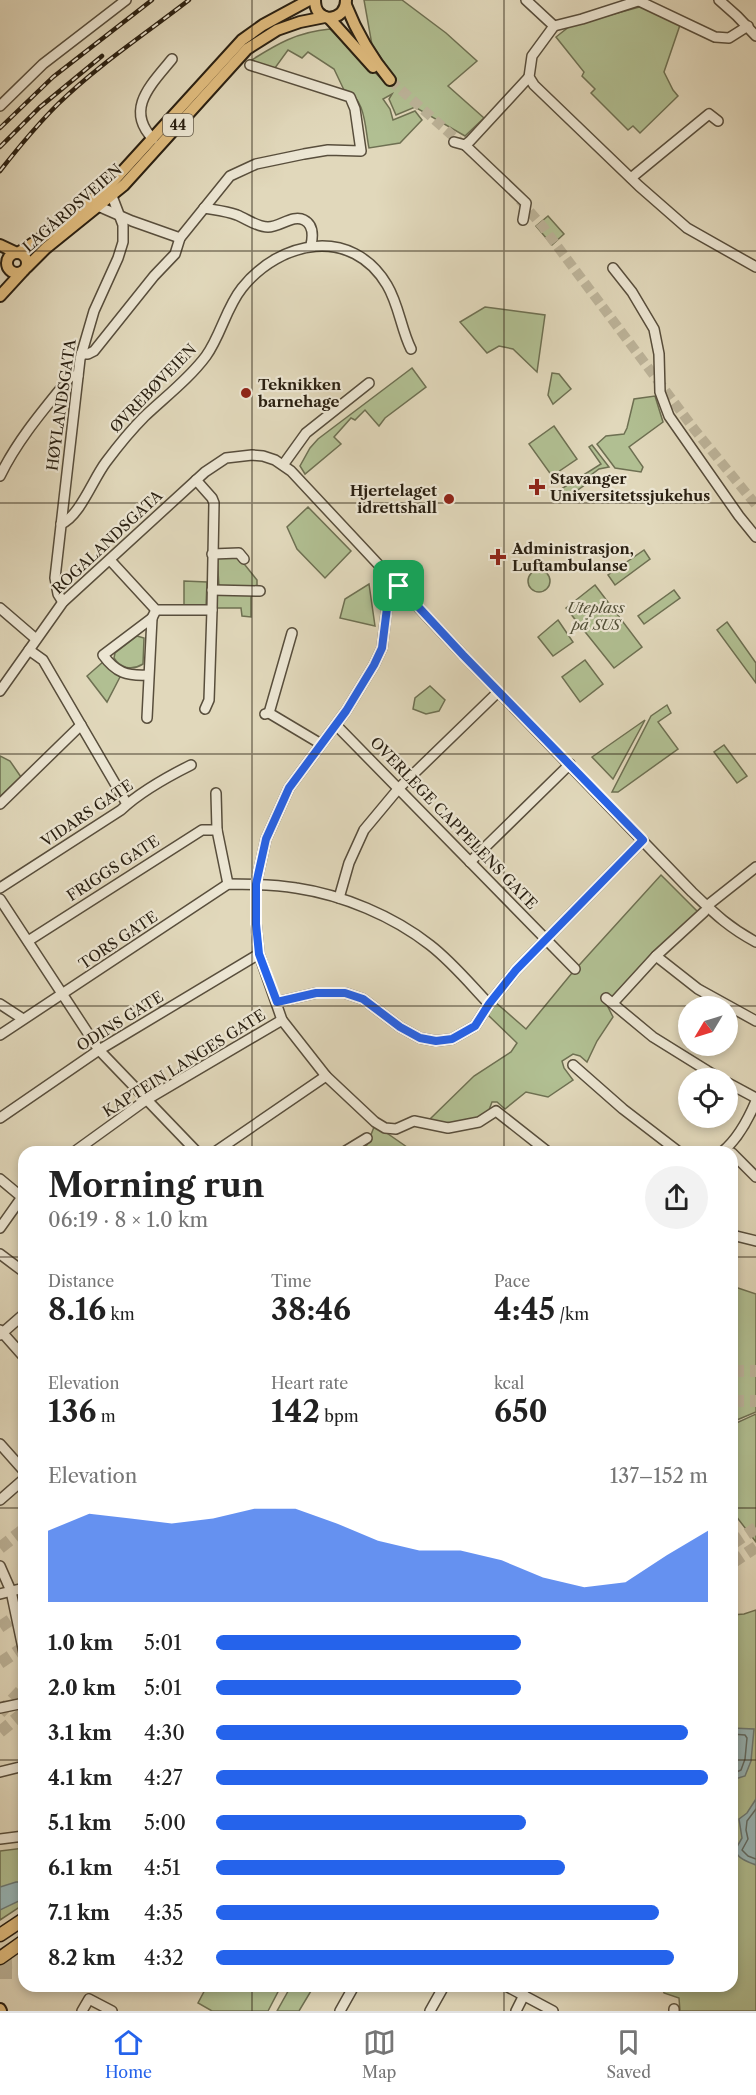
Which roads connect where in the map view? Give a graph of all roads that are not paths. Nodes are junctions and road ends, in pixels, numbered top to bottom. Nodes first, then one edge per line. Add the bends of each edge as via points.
1 (126, 0) edge
2 (309, 0) edge
3 (315, 0) edge
4 (526, 0) edge
5 (719, 0) edge
6 (638, 1) edge
7 (346, 2) edge
8 (327, 18) junction
9 (554, 26) junction
10 (748, 26) junction
11 (756, 36) edge
12 (172, 59) dead end
13 (250, 64) dead end
14 (529, 77) junction
15 (0, 106) edge
16 (718, 121) dead end
17 (153, 139) junction
18 (454, 142) tunnel mouth
19 (465, 145) junction
20 (631, 178) junction
21 (112, 196) junction
22 (100, 207) junction
23 (204, 208) junction
24 (121, 216) junction
25 (523, 220) dead end
26 (180, 238) junction
27 (311, 245) junction
28 (18, 253) junction
29 (3, 256) edge
30 (756, 267) edge
31 (613, 268) dead end
32 (24, 270) junction
33 (0, 277) edge
34 (0, 296) edge
35 (411, 349) dead end
36 (81, 354) junction
37 (78, 376) junction
38 (369, 383) dead end
39 (283, 465) junction
40 (0, 476) edge
41 (196, 480) junction
42 (61, 524) junction
43 (756, 537) edge
44 (212, 554) junction
45 (244, 559) dead end
46 (110, 560) junction
47 (399, 586) junction
48 (212, 590) junction
49 (260, 591) dead end
50 (63, 602) junction
51 (0, 608) edge
52 (212, 610) junction
53 (154, 614) junction
54 (292, 633) dead end
55 (36, 639) junction
56 (29, 650) junction
57 (148, 675) junction
58 (0, 692) edge
59 (498, 692) junction
60 (205, 709) dead end
61 (147, 718) dead end
62 (336, 725) junction
63 (81, 726) junction
64 (321, 744) junction
65 (570, 764) junction
66 (191, 765) dead end
67 (399, 788) junction
68 (216, 793) dead end
69 (0, 804) edge
70 (127, 804) junction
71 (217, 830) junction
72 (643, 840) junction
73 (470, 862) junction
74 (756, 867) edge
75 (228, 884) junction
76 (256, 884) junction
77 (0, 888) edge
78 (0, 898) edge
79 (339, 898) junction
80 (706, 908) junction
81 (546, 938) junction
82 (28, 941) junction
83 (756, 942) edge
84 (259, 954) junction
85 (656, 956) junction
86 (575, 969) dead end
87 (63, 994) junction
88 (277, 1002) junction
89 (0, 1004) edge
90 (489, 1004) junction
91 (23, 1019) junction
92 (282, 1020) junction
93 (756, 1021) edge
94 (0, 1035) edge
95 (99, 1050) junction
96 (573, 1065) dead end
97 (703, 1068) edge
98 (326, 1076) junction
99 (738, 1089) edge
100 (146, 1100) junction
101 (756, 1100) edge
102 (0, 1118) edge
103 (367, 1138) dead end
104 (82, 1146) edge
105 (191, 1146) edge
106 (225, 1146) edge
107 (354, 1146) edge
108 (540, 1146) edge
109 (671, 1146) edge
110 (731, 1146) edge
111 (738, 1160) edge
112 (756, 1177) edge
113 (0, 1179) edge
114 (18, 1192) edge
115 (18, 1202) edge
116 (0, 1228) edge
117 (738, 1236) edge
118 (756, 1241) edge
119 (0, 1254) edge
120 (18, 1268) edge
121 (18, 1319) edge
122 (1, 1332) edge
123 (18, 1350) edge
124 (0, 1444) edge
125 (18, 1465) edge
126 (18, 1484) edge
127 (0, 1500) edge
128 (0, 1566) edge
129 (18, 1589) edge
130 (11, 1591) junction
131 (0, 1594) edge
132 (18, 1624) edge
133 (18, 1704) edge
134 (0, 1708) edge
135 (18, 1768) edge
136 (0, 1772) edge
137 (18, 1837) edge
138 (0, 1839) edge
139 (18, 1923) edge
140 (0, 1935) edge
141 (18, 1945) edge
142 (0, 1958) edge
143 (351, 1992) edge
144 (441, 1992) edge
145 (520, 2003) edge
146 (82, 2011) edge
147 (112, 2011) edge
148 (340, 2011) edge
149 (430, 2011) edge
150 (553, 2011) edge

1 - 15 street via 43,64
2 - 17 main road, LAGÅRDSVEIEN / 44 via 242,40
3 - 8 main road via 319,14
4 - 9 street
5 - 10 street
6 - 9 street
6 - 10 street via 715,37 729,38
7 - 8 main road, 44 via 340,14
7 - 8 main road via 359,37 390,80 368,63
8 - 21 main road, LAGÅRDSVEIEN / 44 via 277,30 247,49
9 - 14 street via 532,56
10 - 11 street
12 - 17 street via 140,106 141,122
13 - 23 street via 350,97 361,151 328,150 246,167 225,181
14 - 19 street
14 - 20 street
16 - 20 street via 709,114
17 - 28 main road, LAGÅRDSVEIEN / 44 via 101,194
18 - 19 street
19 - 25 street via 526,202
20 - 30 street via 687,228
21 - 22 main road, LAGÅRDSVEIEN / 44
21 - 24 street, HØYLANDSGATA
22 - 24 street
22 - 32 main road, LAGÅRDSVEIEN / 44
23 - 26 street
23 - 27 street via 268,227 303,219 312,230
24 - 26 street
24 - 36 street, HØYLANDSGATA via 122,248 94,311
26 - 36 street via 175,254 94,351
27 - 35 street, ØVREBØVEIEN via 358,254 376,270 392,294
27 - 42 street, ØVREBØVEIEN via 272,261 253,275 235,297 206,356 119,445 77,509
28 - 29 main road
28 - 32 main road via 27,260
29 - 32 main road via 14,273
29 - 33 main road
31 - 43 street via 654,329 660,392 669,416
32 - 34 main road, LAGÅRDSVEIEN / 44
36 - 37 street, HØYLANDSGATA
37 - 40 street via 71,376 46,406
37 - 42 street, HØYLANDSGATA
38 - 39 street via 306,433
39 - 41 street, ROGALANDSGATA via 252,454 226,458
39 - 47 street
41 - 44 street via 214,503
41 - 46 street, ROGALANDSGATA
42 - 50 street, HØYLANDSGATA via 55,578
44 - 45 street via 239,553
44 - 48 street
46 - 50 street, ROGALANDSGATA
46 - 53 street
47 - 59 street
47 - 62 street via 388,600 378,657
48 - 49 street
48 - 52 street
50 - 55 street, ROGALANDSGATA
51 - 55 street
52 - 53 street
52 - 60 street via 209,699
53 - 57 street
53 - 57 street via 103,655 115,670 124,674
54 - 64 street via 266,713
55 - 56 street, ROGALANDSGATA
56 - 58 street, ROGALANDSGATA
56 - 63 street via 43,660
57 - 61 street
59 - 65 street
59 - 67 street
62 - 64 street
62 - 67 street, OVERLEGE CAPPELENS GATE
63 - 69 street
63 - 70 street
64 - 76 street via 289,788 266,839
65 - 72 street
65 - 73 street
66 - 70 street, VIDARS GATE
67 - 73 street, OVERLEGE CAPPELENS GATE
67 - 79 street via 364,830
68 - 71 street
70 - 77 street, VIDARS GATE
71 - 75 street
71 - 82 street, FRIGGS GATE via 195,833
72 - 80 street
72 - 81 street
73 - 81 street, OVERLEGE CAPPELENS GATE
74 - 80 street
75 - 76 street
75 - 87 street, TORS GATE
76 - 79 street
76 - 84 street
78 - 82 street
79 - 90 street via 386,917 429,944
80 - 83 street
80 - 85 street
81 - 86 street, OVERLEGE CAPPELENS GATE
81 - 90 street
82 - 87 street
84 - 88 street
84 - 95 street, ODINS GATE
85 - 93 street via 698,989
85 - 97 street via 610,1000 653,1037
87 - 91 street, TORS GATE
87 - 95 street
88 - 90 street via 316,993 345,993 363,999 420,1038 436,1041 452,1039 475,1026
88 - 92 street
89 - 91 street
91 - 94 street, TORS GATE
92 - 98 street
92 - 100 street, KAPTEIN LANGES GATE
95 - 100 street
95 - 102 street, ODINS GATE
96 - 109 street
98 - 106 street
98 - 108 street via 385,1128 396,1129 414,1121 448,1128 478,1122 496,1111
99 - 101 street
100 - 104 street, KAPTEIN LANGES GATE
100 - 105 street
101 - 110 street
103 - 107 street
111 - 112 street
113 - 114 street
115 - 116 street
117 - 118 street
119 - 120 street
121 - 122 street
122 - 123 street
124 - 125 street
126 - 127 street
128 - 130 street
129 - 130 street
130 - 131 street
130 - 132 street
133 - 134 street
135 - 136 street
137 - 138 street
139 - 140 highway
141 - 142 highway
143 - 148 street
144 - 149 street
145 - 150 street
146 - 147 street via 89,1998

